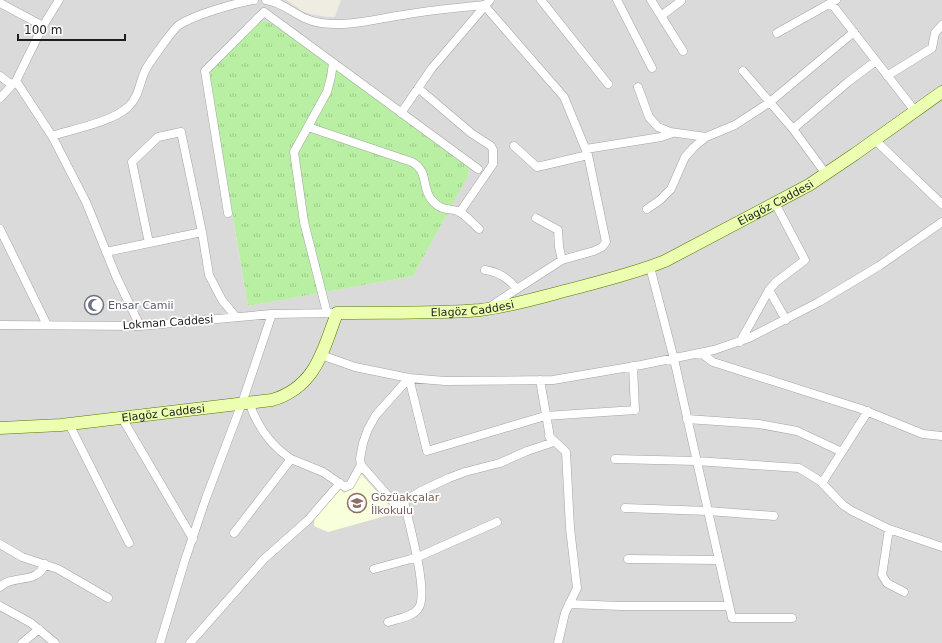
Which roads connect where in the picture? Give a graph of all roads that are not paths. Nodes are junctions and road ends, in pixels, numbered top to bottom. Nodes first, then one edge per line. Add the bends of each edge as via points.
1 (59, 0) edge
2 (254, 0) edge
3 (266, 0) edge
4 (541, 0) edge
5 (617, 0) edge
6 (651, 0) edge
7 (681, 1) dead end
8 (833, 1) edge
9 (487, 2) edge
10 (0, 3) edge
11 (661, 16) junction
12 (942, 25) edge
13 (43, 26) junction
14 (854, 32) junction
15 (777, 33) dead end
16 (683, 51) dead end
17 (876, 61) junction
18 (333, 63) junction
19 (652, 68) dead end
20 (743, 71) dead end
21 (0, 76) edge
22 (887, 76) junction
23 (14, 83) junction
24 (608, 84) dead end
25 (638, 87) dead end
26 (418, 88) junction
27 (942, 92) edge
28 (0, 98) edge
29 (770, 102) junction
30 (915, 111) junction
31 (401, 113) junction
32 (308, 127) junction
33 (793, 129) junction
34 (676, 132) junction
35 (52, 136) junction
36 (706, 137) junction
37 (875, 140) junction
38 (514, 146) dead end
39 (587, 152) junction
40 (478, 169) dead end
41 (826, 174) junction
42 (775, 203) junction
43 (942, 204) edge
44 (647, 209) dead end
45 (460, 212) junction
46 (228, 213) dead end
47 (536, 218) dead end
48 (942, 222) edge
49 (0, 229) edge
50 (480, 229) dead end
51 (202, 232) junction
52 (149, 243) junction
53 (106, 252) junction
54 (562, 260) junction
55 (650, 267) junction
56 (485, 270) dead end
57 (516, 289) junction
58 (769, 290) junction
59 (489, 308) junction
60 (332, 313) junction
61 (272, 314) junction
62 (236, 317) junction
63 (786, 320) junction
64 (0, 325) edge
65 (47, 325) junction
66 (140, 326) junction
67 (740, 342) junction
68 (701, 353) junction
69 (321, 355) junction
70 (674, 359) junction
71 (634, 366) junction
72 (409, 378) junction
73 (540, 380) junction
74 (246, 403) junction
75 (868, 411) junction
76 (545, 416) junction
77 (122, 418) junction
78 (687, 419) junction
79 (69, 424) junction
80 (0, 428) edge
81 (549, 436) junction
82 (942, 436) edge
83 (842, 452) junction
84 (291, 459) junction
85 (615, 460) dead end
86 (696, 461) junction
87 (361, 466) junction
88 (340, 483) junction
89 (822, 483) junction
90 (404, 502) junction
91 (626, 508) dead end
92 (708, 511) junction
93 (774, 516) dead end
94 (496, 522) dead end
95 (889, 529) junction
96 (234, 533) dead end
97 (193, 539) junction
98 (129, 543) dead end
99 (0, 544) edge
100 (942, 546) edge
101 (418, 557) junction
102 (628, 559) dead end
103 (718, 560) junction
104 (45, 564) junction
105 (374, 569) dead end
106 (0, 587) edge
107 (904, 592) dead end
108 (108, 598) dead end
109 (569, 604) junction
110 (0, 606) edge
111 (729, 606) junction
112 (792, 618) dead end
113 (388, 622) dead end
114 (39, 629) junction
115 (22, 643) edge
116 (55, 643) edge
117 (160, 643) edge
118 (190, 643) edge
119 (558, 643) edge

1 - 13 street
2 - 35 street via 214,10 178,26 148,66 138,94 119,114
3 - 9 street via 306,19 332,24
4 - 24 street
5 - 19 street
6 - 11 street
7 - 11 street
8 - 14 street
8 - 15 street
9 - 26 street
9 - 39 street via 564,97
10 - 13 street
11 - 16 street
12 - 22 street via 935,33 932,48
13 - 23 street
14 - 17 street
14 - 29 street
17 - 22 street
17 - 33 street
18 - 31 street
18 - 32 street via 327,92
18 - 46 street via 264,12 205,71
20 - 29 street
21 - 23 street
22 - 30 street
23 - 28 street
23 - 35 street
25 - 34 street via 651,121 662,129
26 - 31 street
26 - 45 street via 493,150 493,164
27 - 30 street, Elagöz Caddesi
29 - 33 street
29 - 36 street via 735,125
30 - 37 street, Elagöz Caddesi
31 - 40 street
32 - 45 street via 412,162 422,171 428,194 435,203 445,210
32 - 60 street via 294,152 304,222
33 - 41 street
34 - 36 street
34 - 39 street
35 - 53 street via 86,202
36 - 44 street via 685,158 671,189
37 - 41 street, Elagöz Caddesi
37 - 43 street
38 - 39 street via 537,167
39 - 54 street via 606,242 594,251
41 - 42 street, Elagöz Caddesi
42 - 55 street, Elagöz Caddesi
42 - 58 street via 805,260
45 - 50 street
47 - 54 street via 558,230
48 - 63 street via 879,266
49 - 65 street
51 - 52 street
51 - 52 street via 181,132 158,137 132,162
51 - 62 street via 210,275 222,300
52 - 53 street
53 - 66 street
54 - 57 street
55 - 59 street, Elagöz Caddesi via 532,301
55 - 70 street
56 - 57 street via 503,276
57 - 59 street
58 - 63 street
58 - 67 street
59 - 60 street, Elagöz Caddesi via 460,311
60 - 61 street, Lokman Caddesi
60 - 69 street, Elagöz Caddesi
61 - 62 street, Lokman Caddesi
61 - 74 street
62 - 66 street, Lokman Caddesi
63 - 67 street
64 - 65 street, Lokman Caddesi
65 - 66 street, Lokman Caddesi
67 - 68 street
68 - 70 street
68 - 75 street via 713,362
69 - 72 street via 355,367
69 - 74 street, Elagöz Caddesi via 310,375 294,390 272,400
70 - 71 street
70 - 78 street
71 - 73 street via 568,378
71 - 76 street via 635,410
72 - 73 street via 445,381
72 - 76 street via 427,451
72 - 87 street via 372,422 363,443
73 - 76 street
74 - 77 street, Elagöz Caddesi
74 - 84 street via 266,437
74 - 97 street via 206,498
75 - 82 street via 923,434
75 - 83 street
76 - 81 street
77 - 79 street, Elagöz Caddesi
77 - 97 street
78 - 83 street via 759,424 797,431
78 - 86 street
79 - 80 street, Elagöz Caddesi
79 - 98 street
81 - 90 street via 551,443 500,463 449,478
81 - 109 street via 566,452 570,535 577,588
83 - 89 street
84 - 88 street via 323,472
84 - 96 street
85 - 86 street
86 - 89 street via 799,468
86 - 92 street
87 - 88 street via 350,485
87 - 90 street via 397,506
88 - 118 street via 308,520 264,559
89 - 95 street via 847,508
90 - 101 street
91 - 92 street
92 - 93 street
92 - 103 street
94 - 101 street
95 - 100 street
95 - 107 street via 882,575 887,583
97 - 117 street
99 - 104 street via 22,557
101 - 105 street
101 - 113 street via 421,606 413,614
102 - 103 street
103 - 111 street
104 - 106 street via 36,576 8,582
104 - 108 street
109 - 111 street
109 - 119 street
110 - 114 street
111 - 112 street via 732,618
114 - 115 street
114 - 116 street

